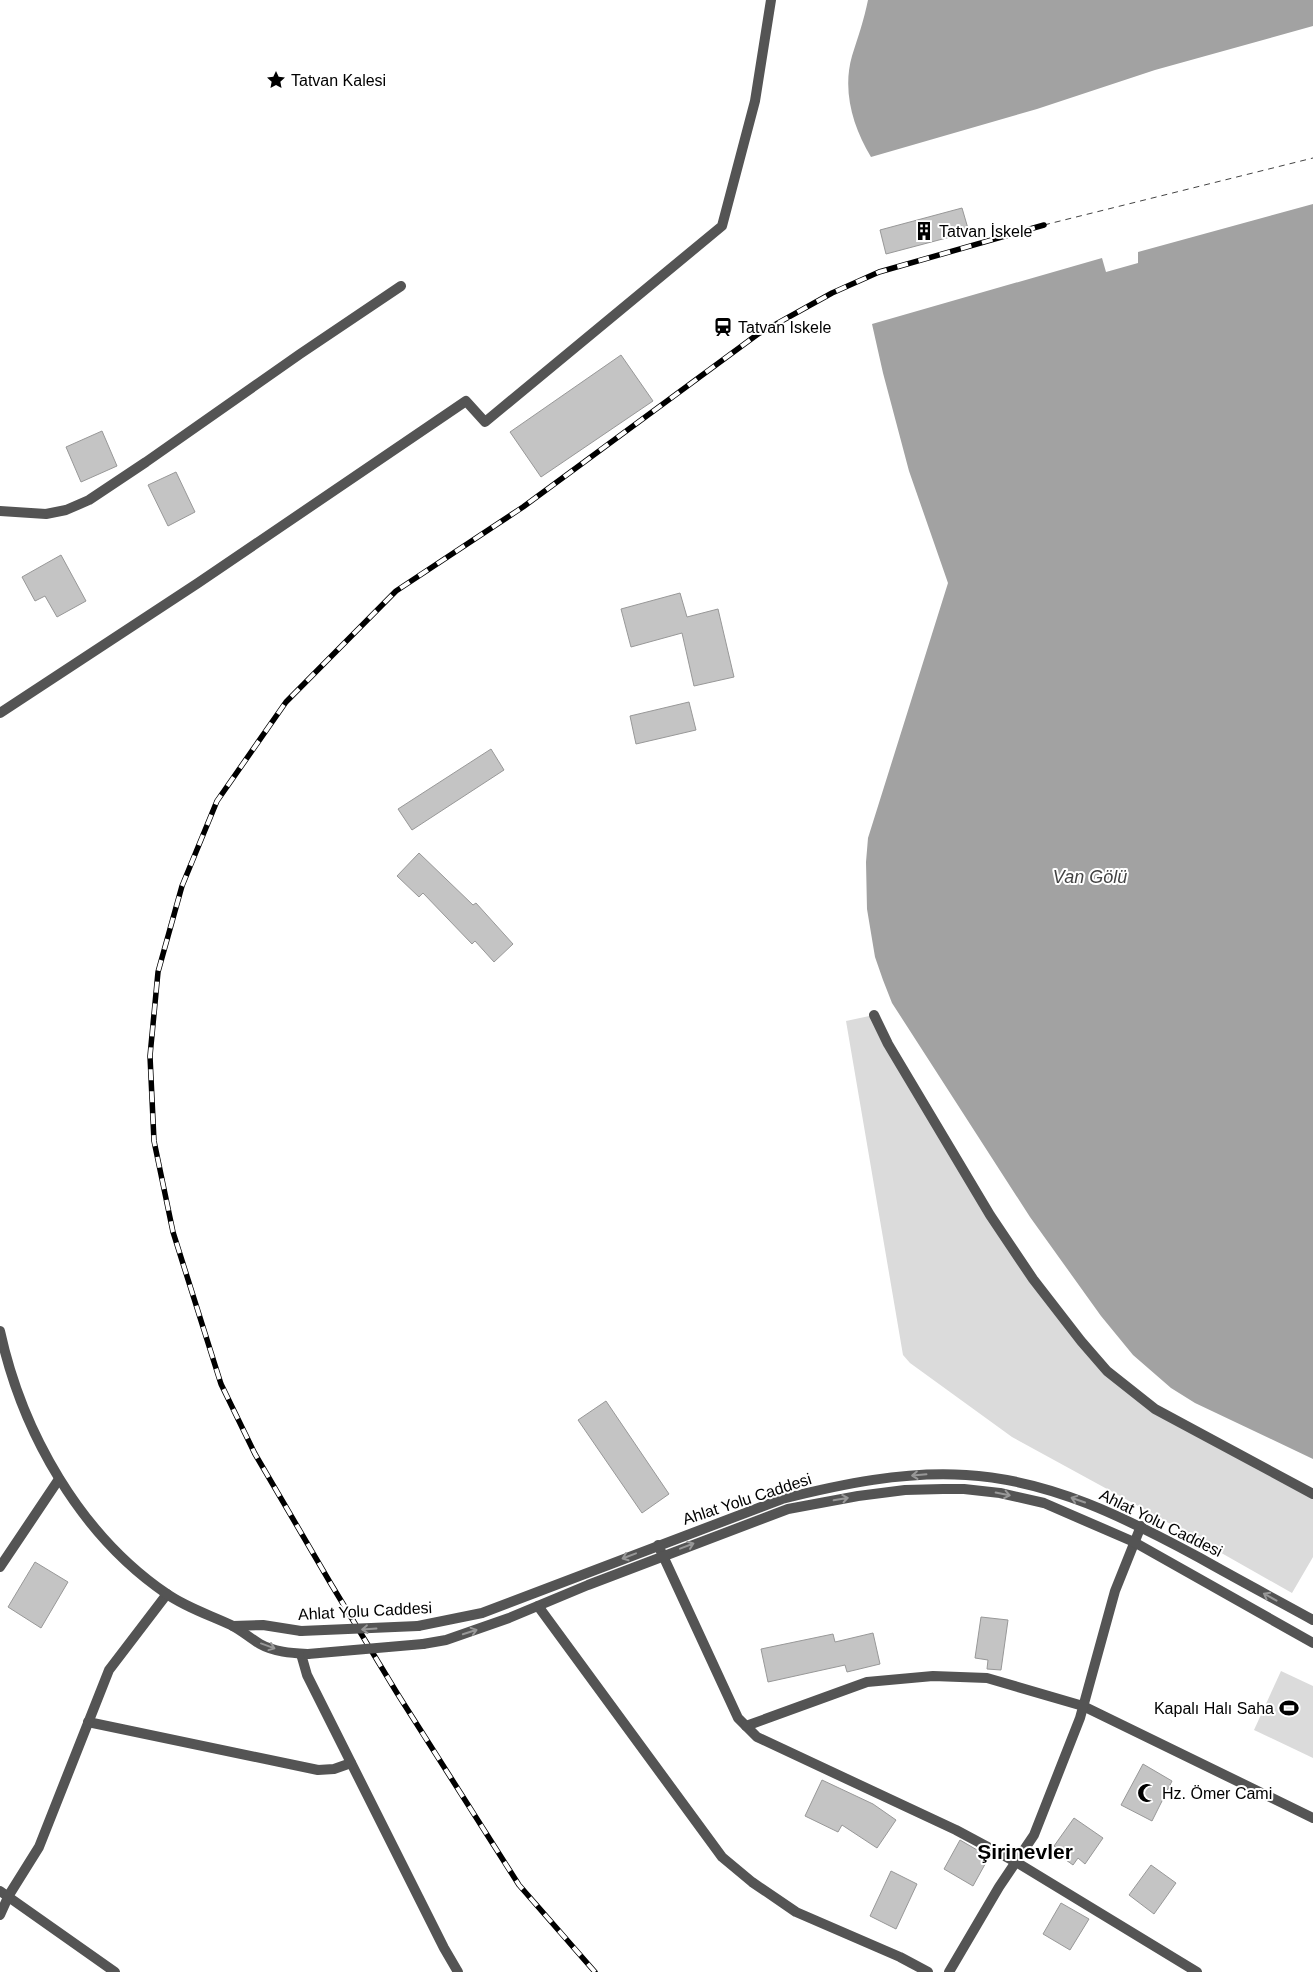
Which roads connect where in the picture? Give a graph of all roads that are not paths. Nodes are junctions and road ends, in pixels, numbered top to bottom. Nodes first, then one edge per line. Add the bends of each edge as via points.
1 (770, 0) edge
2 (401, 286) dead end
3 (0, 511) edge
4 (0, 713) edge
5 (874, 1015) dead end
6 (0, 1332) edge
7 (59, 1479) junction
8 (1313, 1494) edge
9 (1141, 1526) junction
10 (1134, 1542) junction
11 (658, 1545) junction
12 (662, 1556) junction
13 (0, 1568) edge
14 (167, 1594) junction
15 (538, 1606) junction
16 (1313, 1620) edge
17 (232, 1626) junction
18 (1313, 1643) edge
19 (304, 1654) junction
20 (1083, 1706) junction
21 (88, 1722) junction
22 (746, 1726) junction
23 (351, 1762) junction
24 (1313, 1818) edge
25 (1016, 1862) junction
26 (4, 1893) edge
27 (0, 1915) edge
28 (115, 1972) edge
29 (458, 1972) edge
30 (928, 1972) edge
31 (949, 1972) edge
32 (1197, 1972) edge

1 - 4 street via 755,101 722,226 486,422 466,401
2 - 3 street via 89,500 46,514
5 - 8 street via 990,1215 1045,1295 1107,1371 1155,1409
6 - 7 street, Ahlat Yolu Caddesi via 26,1413
7 - 13 street
7 - 14 street, Ahlat Yolu Caddesi via 108,1543 129,1565
9 - 10 street
9 -> 11 street, Ahlat Yolu Caddesi via 1052,1491 1006,1480 928,1474 874,1480 782,1499
16 -> 9 street, Ahlat Yolu Caddesi
12 -> 10 street, Ahlat Yolu Caddesi via 788,1510 905,1490 964,1489 1000,1493 1044,1503
10 - 18 street, Ahlat Yolu Caddesi
10 - 20 street via 1115,1591
11 - 12 street
11 -> 17 street, Ahlat Yolu Caddesi, bridge via 482,1613 418,1626 301,1631 263,1625
12 - 15 street, Ahlat Yolu Caddesi
12 - 22 street via 738,1718
14 - 17 street, Ahlat Yolu Caddesi
14 - 21 street via 109,1670
19 -> 15 street, Ahlat Yolu Caddesi, bridge via 446,1640
15 - 30 street via 722,1857 796,1912
17 -> 19 street, Ahlat Yolu Caddesi via 262,1645
19 - 23 street via 307,1675
20 - 22 street via 987,1678 933,1676 867,1682
20 - 24 street
20 - 25 street via 1034,1835
21 - 23 street via 318,1770 334,1769
21 - 26 street via 39,1847
22 - 25 street via 757,1737 956,1830
23 - 29 street
25 - 31 street
25 - 32 street
26 - 27 street
26 - 28 street

